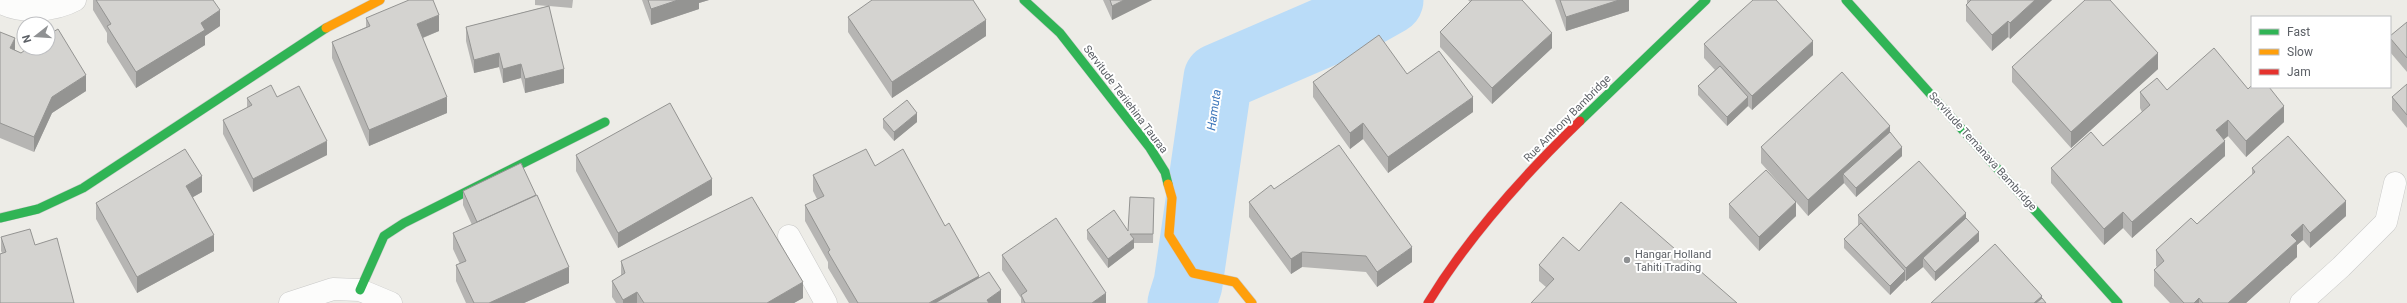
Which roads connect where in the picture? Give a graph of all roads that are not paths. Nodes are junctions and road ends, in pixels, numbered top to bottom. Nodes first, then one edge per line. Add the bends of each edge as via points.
1 (75, 0) edge
2 (380, 0) edge
3 (1024, 0) edge
4 (1706, 0) edge
5 (1846, 0) edge
6 (0, 2) edge
7 (605, 122) dead end
8 (2395, 183) dead end
9 (0, 218) edge
10 (789, 236) dead end
11 (360, 290) junction
12 (290, 303) edge
13 (391, 303) edge
14 (826, 303) edge
15 (1252, 303) edge
16 (1428, 303) edge
17 (2118, 303) edge
18 (2301, 303) edge

1 - 6 street via 31,10
2 - 9 street via 312,35 83,188 38,209
3 - 15 street, Servitude Teriiehina Tauraa via 1060,33 1166,172 1172,198 1169,235 1193,274 1236,282
4 - 16 street, Rue Anthony Bambridge via 1546,154 1449,269
5 - 17 street, Servitude Temanava Bambridge
7 - 11 street via 404,223 384,236
8 - 18 street via 2386,222 2342,267
10 - 14 street
11 - 12 street via 333,289
11 - 13 street

